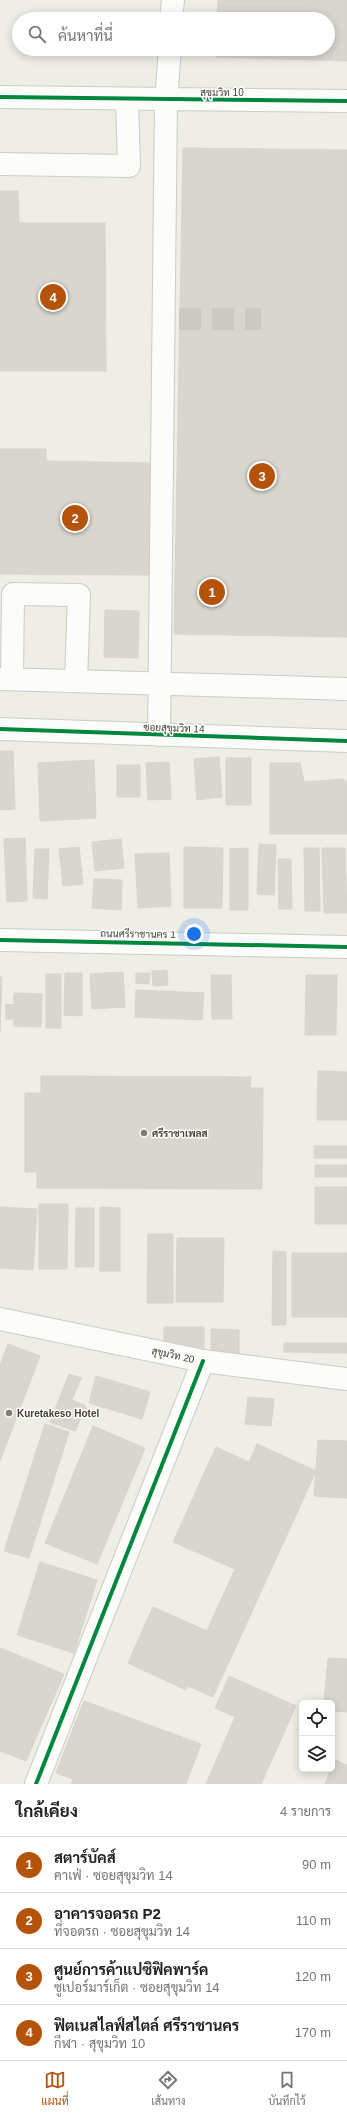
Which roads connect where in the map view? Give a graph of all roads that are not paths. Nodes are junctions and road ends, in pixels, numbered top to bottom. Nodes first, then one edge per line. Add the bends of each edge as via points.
1 (173, 0) edge
2 (172, 12) edge
3 (169, 56) edge
4 (0, 97) edge
5 (127, 99) junction
6 (166, 100) junction
7 (347, 101) edge
8 (0, 164) edge
9 (6, 679) edge
10 (76, 681) junction
11 (160, 683) junction
12 (347, 689) edge
13 (0, 729) edge
14 (159, 735) junction
15 (347, 741) edge
16 (0, 940) edge
17 (347, 947) edge
18 (0, 1319) edge
19 (203, 1361) junction
20 (347, 1379) edge
21 (36, 1784) edge

1 - 2 street
3 - 6 street
4 - 5 street, สุขุมวิท 10
5 - 6 street, สุขุมวิท 10
5 - 8 street via 128,166
6 - 7 street, สุขุมวิท 10
6 - 11 street via 172,319
9 - 10 street
9 - 10 street via 13,594 78,595
10 - 11 street
11 - 12 street
11 - 14 street
13 - 14 street, ซอยสุขุมวิท 14
14 - 15 street, ซอยสุขุมวิท 14
16 - 17 street, ถนนศรีราชานคร 1
18 - 19 street, สุขุมวิท 20
19 - 20 street, สุขุมวิท 20
19 - 21 street

